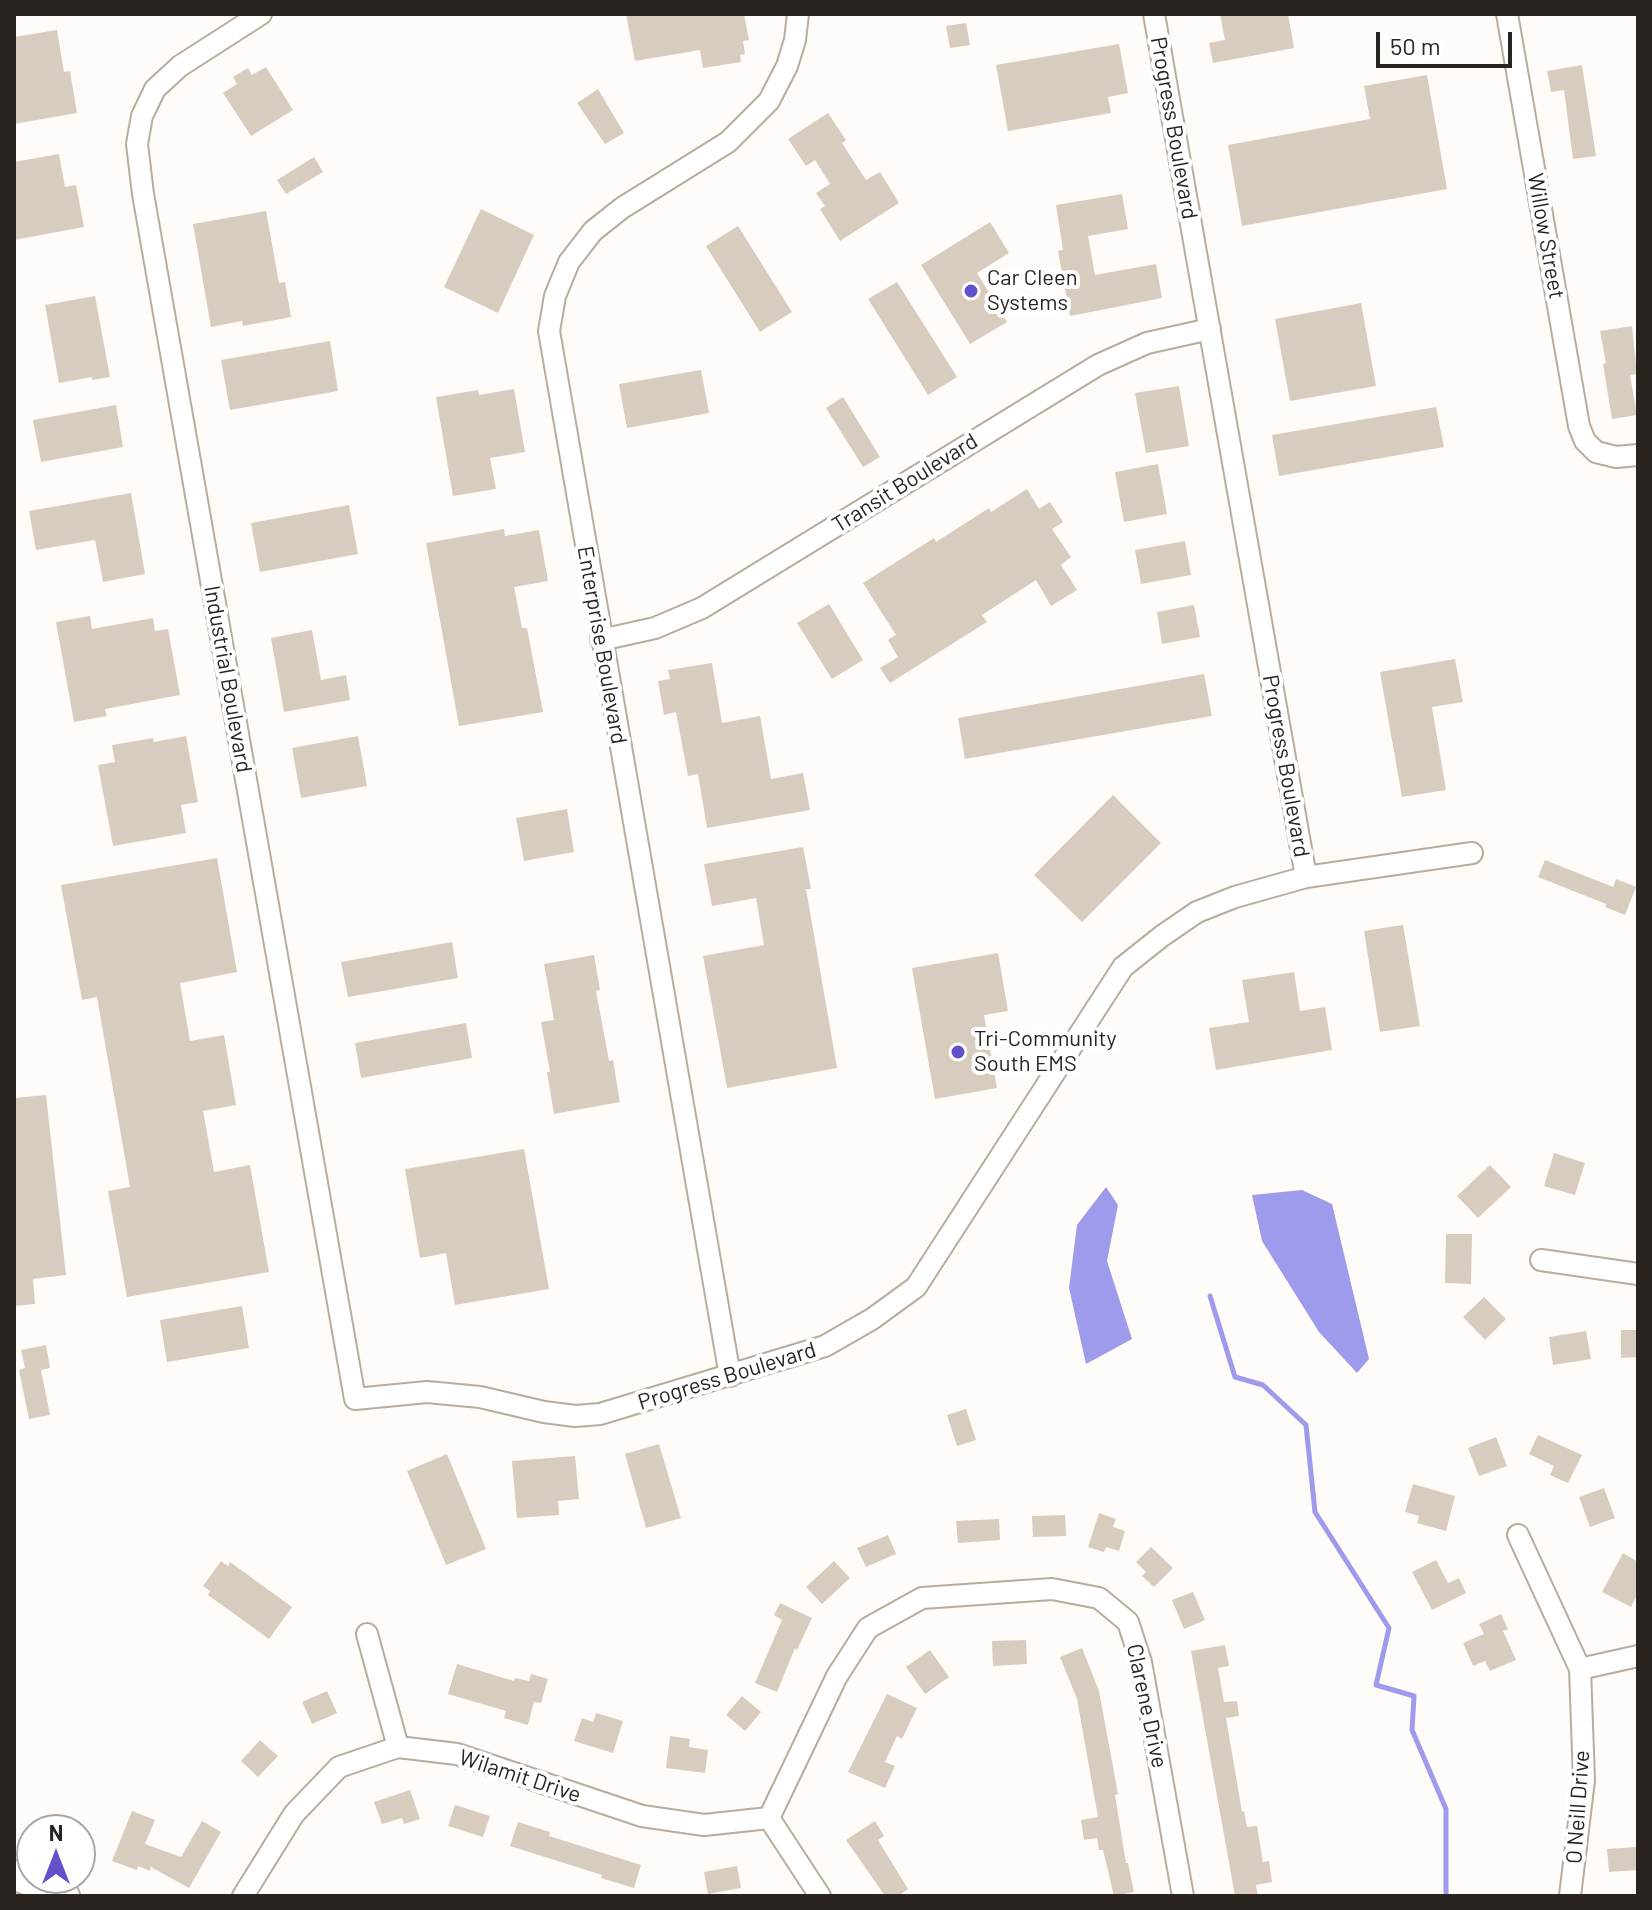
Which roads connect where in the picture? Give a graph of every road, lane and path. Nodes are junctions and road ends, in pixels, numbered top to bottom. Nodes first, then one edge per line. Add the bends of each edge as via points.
1 (261, 14) edge
2 (798, 14) edge
3 (1154, 14) edge
4 (1507, 14) edge
5 (1210, 329) junction
6 (1638, 455) edge
7 (601, 640) junction
8 (1472, 853) dead end
9 (1306, 877) junction
10 (1541, 1260) dead end
11 (1638, 1274) edge
12 (730, 1376) junction
13 (355, 1399) joint
14 (1518, 1535) dead end
15 (367, 1634) dead end
16 (1638, 1656) edge
17 (1580, 1669) junction
18 (398, 1747) junction
19 (769, 1818) junction
20 (14, 1875) edge
21 (65, 1896) edge
22 (243, 1896) edge
23 (820, 1896) edge
24 (1183, 1896) edge
25 (1570, 1896) edge

1 - 13 street, Industrial Boulevard via 180,66 155,89 137,144
2 - 7 street, Enterprise Boulevard via 787,66 769,101 728,142 593,231 569,262 555,296 549,331 554,372
3 - 5 street, Progress Boulevard
4 - 6 street, Willow Street via 1579,426 1596,452
5 - 7 street, Transit Boulevard via 1147,343 1098,365 702,608 655,628
5 - 9 street, Progress Boulevard
7 - 12 street, Enterprise Boulevard
8 - 9 street
9 - 12 street, Progress Boulevard via 1197,912 1123,967 916,1287 825,1346
10 - 11 street
12 - 13 street, Progress Boulevard via 600,1414 575,1416 427,1392
14 - 17 street, O Neill Drive
15 - 18 street
16 - 17 street
17 - 25 street, O Neill Drive via 1584,1780
18 - 19 street, Wilamit Drive via 457,1754 642,1816 704,1825
18 - 22 street, Wilamit Drive via 339,1767 294,1814
19 - 23 street
19 - 24 street, Clarene Drive via 837,1676 868,1628 922,1598 1052,1589 1099,1598 1128,1622 1141,1662
20 - 21 street

